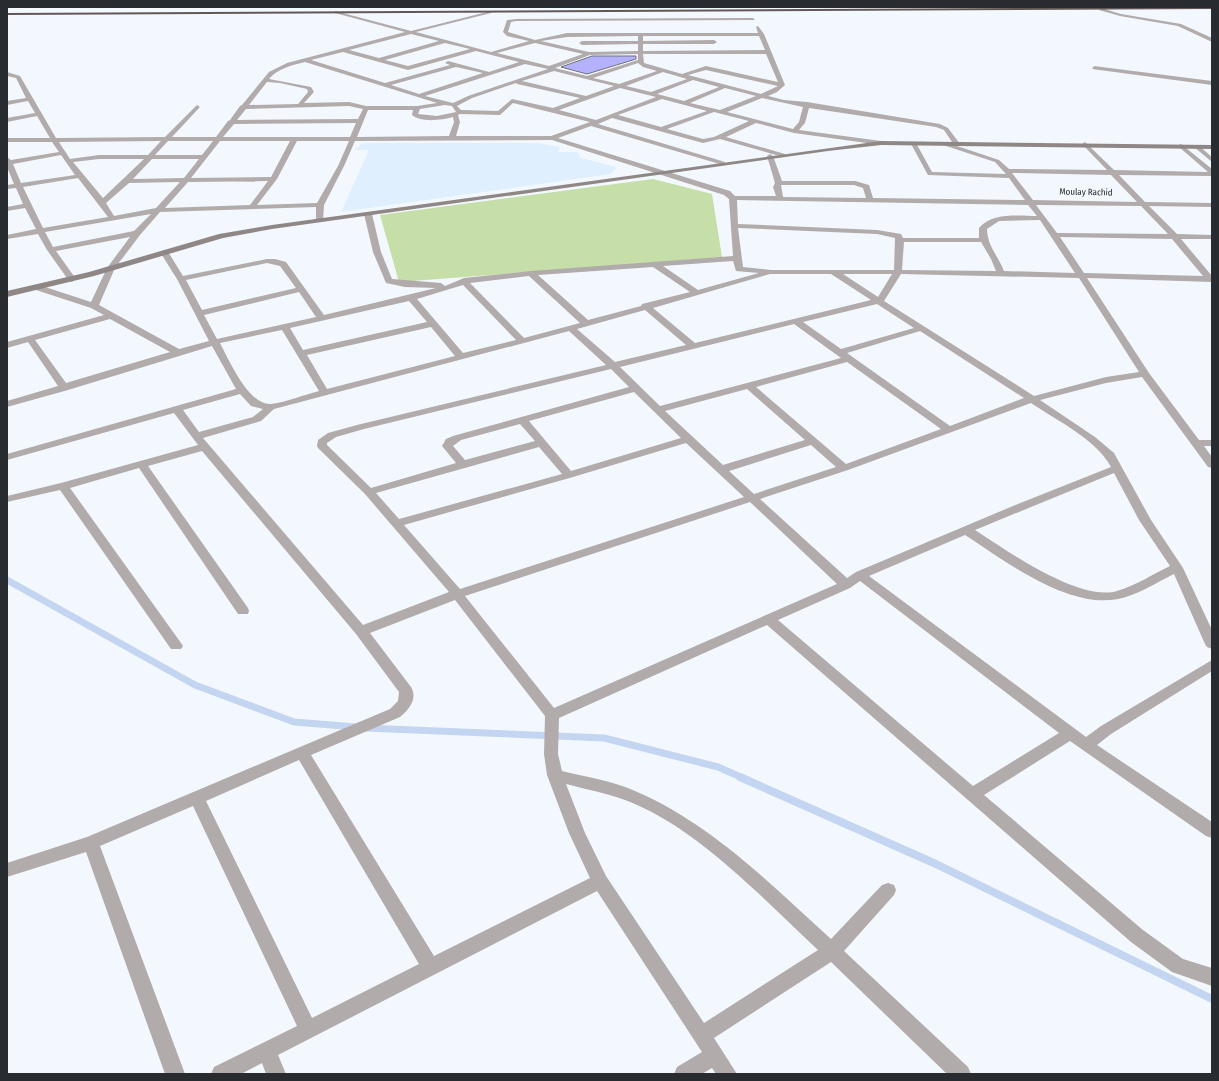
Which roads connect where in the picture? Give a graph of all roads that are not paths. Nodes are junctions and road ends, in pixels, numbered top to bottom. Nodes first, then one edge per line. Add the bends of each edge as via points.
1 (834, 8) edge
2 (931, 8) edge
3 (1066, 8) edge
4 (1212, 8) edge
5 (563, 9) edge
6 (787, 9) edge
7 (1101, 9) junction
8 (748, 10) junction
9 (337, 12) junction
10 (489, 12) junction
11 (7, 14) edge
12 (654, 19) junction
13 (753, 19) junction
14 (409, 32) junction
15 (581, 34) junction
16 (640, 34) junction
17 (656, 34) junction
18 (711, 34) junction
19 (762, 34) junction
20 (1212, 40) edge
21 (533, 41) junction
22 (444, 42) junction
23 (714, 42) junction
24 (582, 43) junction
25 (641, 43) junction
26 (518, 45) junction
27 (532, 48) dead end
28 (342, 50) junction
29 (475, 50) junction
30 (579, 52) junction
31 (641, 52) junction
32 (717, 52) junction
33 (770, 52) junction
34 (491, 54) junction
35 (589, 54) junction
36 (561, 55) dead end
37 (576, 59) junction
38 (305, 60) junction
39 (378, 60) junction
40 (436, 60) junction
41 (640, 61) junction
42 (525, 62) junction
43 (456, 65) junction
44 (552, 68) junction
45 (1094, 68) dead end
46 (662, 71) junction
47 (488, 73) junction
48 (7, 74) edge
49 (422, 75) junction
50 (681, 76) junction
51 (433, 78) dead end
52 (587, 78) junction
53 (693, 78) junction
54 (264, 80) junction
55 (446, 82) dead end
56 (517, 82) junction
57 (1212, 83) edge
58 (454, 84) junction
59 (385, 85) junction
60 (782, 85) junction
61 (620, 86) junction
62 (726, 86) junction
63 (483, 93) junction
64 (650, 94) junction
65 (418, 96) junction
66 (762, 96) junction
67 (497, 97) dead end
68 (662, 97) junction
69 (585, 98) junction
70 (30, 99) junction
71 (505, 99) dead end
72 (512, 101) junction
73 (7, 103) edge
74 (684, 103) junction
75 (451, 104) junction
76 (807, 104) junction
77 (300, 105) junction
78 (197, 106) dead end
79 (242, 107) junction
80 (366, 108) junction
81 (417, 108) junction
82 (553, 110) junction
83 (712, 111) junction
84 (721, 112) junction
85 (38, 114) junction
86 (457, 114) junction
87 (613, 116) junction
88 (7, 120) edge
89 (359, 121) junction
90 (755, 121) junction
91 (230, 122) junction
92 (595, 123) junction
93 (127, 130) dead end
94 (660, 130) junction
95 (794, 131) junction
96 (639, 137) junction
97 (719, 137) junction
98 (295, 138) junction
99 (452, 138) junction
100 (552, 138) junction
101 (167, 139) junction
102 (217, 139) junction
103 (351, 139) junction
104 (7, 140) edge
105 (54, 140) junction
106 (117, 140) junction
107 (881, 143) junction
108 (914, 144) junction
109 (945, 144) junction
110 (957, 144) junction
111 (992, 144) junction
112 (1085, 144) junction
113 (1180, 146) junction
114 (1196, 146) junction
115 (1212, 147) edge
116 (64, 153) junction
117 (783, 155) junction
118 (770, 156) junction
119 (99, 157) junction
120 (149, 157) junction
121 (203, 157) junction
122 (68, 160) junction
123 (1212, 160) edge
124 (8, 161) edge
125 (997, 161) junction
126 (723, 162) junction
127 (657, 172) junction
128 (1111, 172) junction
129 (1009, 173) junction
130 (1212, 173) edge
131 (80, 176) junction
132 (273, 178) junction
133 (128, 181) junction
134 (185, 181) junction
135 (779, 183) junction
136 (17, 186) junction
137 (7, 187) edge
138 (733, 198) junction
139 (780, 198) junction
140 (870, 199) junction
141 (103, 202) junction
142 (1031, 202) junction
143 (1142, 203) junction
144 (27, 205) junction
145 (320, 205) junction
146 (1212, 205) edge
147 (252, 207) junction
148 (7, 209) edge
149 (158, 210) junction
150 (368, 214) junction
151 (112, 218) junction
152 (1043, 218) junction
153 (320, 220) junction
154 (734, 226) junction
155 (41, 231) junction
156 (137, 233) junction
157 (1055, 236) junction
158 (1174, 236) junction
159 (7, 237) edge
160 (1212, 237) edge
161 (900, 240) junction
162 (983, 240) junction
163 (51, 250) junction
164 (164, 252) junction
165 (738, 258) junction
166 (655, 264) junction
167 (111, 268) junction
168 (739, 269) junction
169 (771, 272) junction
170 (833, 272) junction
171 (898, 272) junction
172 (531, 273) junction
173 (1001, 274) junction
174 (1082, 277) junction
175 (72, 279) junction
176 (181, 279) junction
177 (1211, 279) edge
178 (464, 281) junction
179 (740, 282) junction
180 (454, 286) junction
181 (40, 288) junction
182 (301, 289) junction
183 (696, 293) junction
184 (7, 294) edge
185 (411, 298) junction
186 (879, 301) junction
187 (94, 306) junction
188 (645, 306) junction
189 (200, 313) junction
190 (110, 316) junction
191 (321, 317) junction
192 (797, 322) junction
193 (586, 323) junction
194 (432, 324) junction
195 (284, 326) junction
196 (571, 328) junction
197 (922, 328) junction
198 (30, 339) junction
199 (521, 340) junction
200 (214, 342) junction
201 (7, 345) edge
202 (693, 346) junction
203 (840, 352) junction
204 (179, 353) junction
205 (300, 354) junction
206 (460, 356) junction
207 (850, 358) junction
208 (613, 366) junction
209 (1145, 374) junction
210 (749, 386) junction
211 (65, 388) junction
212 (637, 388) junction
213 (242, 390) junction
214 (324, 392) junction
215 (1032, 399) junction
216 (7, 404) edge
217 (270, 407) junction
218 (176, 408) junction
219 (659, 410) junction
220 (522, 420) junction
221 (948, 430) junction
222 (688, 439) junction
223 (814, 441) junction
224 (201, 442) junction
225 (540, 443) junction
226 (1195, 443) junction
227 (1212, 443) edge
228 (8, 453) edge
229 (462, 464) junction
230 (142, 465) junction
231 (1212, 465) edge
232 (844, 468) junction
233 (1118, 468) junction
234 (722, 470) junction
235 (570, 475) junction
236 (63, 486) junction
237 (370, 492) junction
238 (752, 498) junction
239 (7, 499) edge
240 (397, 523) junction
241 (966, 530) junction
242 (1177, 568) junction
243 (860, 575) junction
244 (846, 586) junction
245 (457, 594) junction
246 (243, 611) dead end
247 (768, 620) junction
248 (361, 631) junction
249 (1212, 644) edge
250 (176, 646) dead end
251 (1212, 665) edge
252 (552, 721) junction
253 (1070, 733) junction
254 (1086, 745) junction
255 (303, 754) junction
256 (555, 775) junction
257 (972, 795) junction
258 (197, 798) junction
259 (1212, 831) edge
260 (90, 843) junction
261 (7, 870) edge
262 (600, 881) junction
263 (888, 890) dead end
264 (832, 951) junction
265 (431, 967) junction
266 (1212, 977) edge
267 (308, 1029) junction
268 (702, 1035) junction
269 (266, 1051) junction
270 (716, 1055) junction
271 (175, 1074) edge
272 (221, 1074) edge
273 (276, 1074) edge
274 (684, 1074) edge
275 (727, 1074) edge
276 (961, 1074) edge

1 - 2 highway
1 - 6 highway
2 - 3 highway
3 - 7 highway
4 - 7 highway
5 - 8 highway
5 - 10 highway
6 - 8 highway
7 - 20 street via 1120,15 1175,24
8 - 13 street via 749,16
9 - 10 highway
9 - 11 highway
9 - 14 street
10 - 14 street
12 - 13 street
12 - 17 street
12 - 21 street via 509,22 506,33
13 - 19 street
14 - 22 street
14 - 28 street
15 - 16 street
15 - 21 street via 553,36
15 - 24 street
16 - 17 street
16 - 25 street
17 - 18 street
18 - 19 street
18 - 23 street
19 - 33 street
21 - 26 street
21 - 30 street
22 - 29 street
22 - 39 street
23 - 25 street
23 - 32 street
24 - 25 street
24 - 30 street
25 - 31 street
26 - 27 street
26 - 34 street
28 - 38 street
28 - 39 street
29 - 34 street
29 - 40 street
30 - 35 street
31 - 32 street
31 - 35 street
31 - 41 street
32 - 33 street
33 - 60 street
34 - 42 street
35 - 37 street
36 - 37 street
37 - 44 street
38 - 54 street via 278,69
38 - 59 street
39 - 40 street via 406,68
40 - 43 street
41 - 46 street via 642,65
41 - 52 street
42 - 44 street
42 - 47 street
43 - 47 street
43 - 49 street
44 - 52 street
44 - 56 street
45 - 57 street
46 - 50 street
46 - 61 street
47 - 58 street
48 - 70 street via 18,77
49 - 51 street
49 - 59 street
50 - 53 street
50 - 60 street via 706,68
52 - 61 street
53 - 62 street
53 - 64 street
54 - 77 street via 309,88 311,92
54 - 79 street
55 - 58 street
56 - 63 street
56 - 69 street
58 - 65 street
59 - 65 street
60 - 66 street
61 - 64 street
61 - 69 street
62 - 66 street
62 - 74 street
63 - 67 street
63 - 75 street
64 - 68 street
65 - 75 street
66 - 76 street via 784,102
66 - 84 street
68 - 74 street
68 - 87 street
69 - 82 street
70 - 73 street
70 - 85 street
71 - 72 street
72 - 82 street
72 - 86 street via 500,113
74 - 83 street
75 - 81 street
75 - 86 street
76 - 95 street via 802,123
76 - 110 street via 938,125 946,129
77 - 79 street
77 - 80 street via 349,104
78 - 101 street
79 - 91 street
80 - 81 street
80 - 89 street
81 - 86 street via 415,115 420,118
82 - 92 street
83 - 84 street
83 - 94 street
84 - 90 street
85 - 88 street
85 - 105 street
86 - 99 street
87 - 92 street
87 - 94 street
89 - 91 street
89 - 103 street
90 - 95 street
90 - 97 street
91 - 102 street
92 - 96 street
92 - 100 street
93 - 106 street
94 - 96 street
94 - 97 street via 703,140
95 - 107 street
96 - 126 street
97 - 117 street
98 - 102 street
98 - 103 street
98 - 132 street
99 - 100 street
99 - 103 street
100 - 127 street
101 - 102 street
101 - 106 street
101 - 120 street
102 - 121 street
103 - 145 street via 341,166
104 - 105 street
105 - 106 street
105 - 116 street
106 - 119 street
107 - 108 street
107 - 117 street
108 - 109 street
108 - 129 street via 930,174
109 - 110 street
109 - 125 street
110 - 111 street
111 - 112 street
111 - 125 street
112 - 113 street
112 - 128 street, Moulay Rachid
113 - 114 street
113 - 130 street
114 - 115 street
114 - 123 street
116 - 122 street
116 - 124 street
117 - 118 street
118 - 126 street
118 - 135 street
119 - 120 street
119 - 122 street
120 - 121 street
120 - 133 street
121 - 134 street
122 - 131 street
124 - 136 street
125 - 129 street
126 - 127 street
127 - 138 street via 717,190
127 - 150 street
128 - 129 street
128 - 130 street
128 - 143 street, Moulay Rachid
129 - 142 street
131 - 136 street
131 - 141 street
132 - 134 street
132 - 147 street
133 - 134 street
133 - 141 street
134 - 149 street
135 - 139 street via 777,187
135 - 140 street via 860,184 866,187
136 - 137 street
136 - 144 street
138 - 139 street, Moulay Rachid
138 - 154 street
139 - 140 street, Moulay Rachid
140 - 142 street, Moulay Rachid
141 - 151 street
142 - 143 street, Moulay Rachid
142 - 152 street
143 - 146 street
143 - 158 street, Moulay Rachid
144 - 148 street
144 - 155 street
145 - 147 street
145 - 153 street
147 - 149 street
149 - 151 street
149 - 156 street
150 - 153 street
150 - 180 street via 377,252 389,281
151 - 155 street
152 - 157 street
152 - 162 street via 994,220 982,228
153 - 164 street via 222,236
154 - 161 street via 877,232 894,234
154 - 165 street
155 - 159 street
155 - 163 street
156 - 163 street
156 - 167 street
157 - 158 street
157 - 174 street
158 - 160 street
158 - 177 street, Moulay Rachid
161 - 162 street
161 - 171 street
162 - 173 street
163 - 175 street
164 - 167 street
164 - 176 street
165 - 166 street
165 - 168 street
166 - 172 street
166 - 183 street
167 - 175 street
167 - 187 street
168 - 169 street
168 - 179 street
169 - 170 street
169 - 179 street
170 - 171 street
170 - 186 street
171 - 173 street
171 - 186 street
172 - 178 street
172 - 193 street
173 - 174 street
174 - 177 street
174 - 209 street
175 - 181 street
176 - 182 street via 276,261 283,264
176 - 189 street
178 - 180 street
178 - 199 street
179 - 183 street
180 - 185 street
181 - 184 street
181 - 187 street
182 - 189 street
182 - 191 street
183 - 188 street
185 - 191 street
185 - 194 street
186 - 192 street
186 - 197 street
187 - 190 street
188 - 193 street
188 - 202 street
189 - 200 street
190 - 198 street
190 - 204 street
191 - 195 street
192 - 202 street
192 - 203 street
193 - 196 street
194 - 205 street
194 - 206 street
195 - 200 street
195 - 205 street
196 - 199 street
196 - 208 street
197 - 203 street
197 - 215 street
198 - 201 street
198 - 211 street
199 - 206 street
200 - 204 street
200 - 213 street
202 - 208 street
203 - 207 street
204 - 211 street
205 - 214 street
206 - 214 street
207 - 210 street
207 - 221 street
208 - 212 street
208 - 237 street via 361,427 326,438 322,446
209 - 215 street via 1106,380
209 - 226 street
210 - 219 street
210 - 223 street
211 - 216 street
212 - 219 street
212 - 220 street
213 - 217 street via 255,404
213 - 218 street
214 - 217 street
215 - 221 street
215 - 233 street via 1101,447
217 - 224 street via 263,416
218 - 224 street
218 - 228 street
219 - 222 street
220 - 225 street
220 - 229 street via 450,441 447,446
221 - 232 street
222 - 234 street
222 - 235 street
223 - 232 street
223 - 234 street
224 - 230 street
224 - 248 street
225 - 229 street
225 - 235 street
226 - 227 street
226 - 231 street
229 - 237 street
230 - 236 street
230 - 246 street
232 - 238 street
233 - 241 street
233 - 242 street via 1145,520
234 - 238 street
235 - 240 street
236 - 239 street
236 - 250 street
237 - 240 street
238 - 244 street
238 - 245 street
240 - 245 street
241 - 242 street via 1034,572 1074,590 1100,598 1119,595
241 - 243 street
242 - 249 street
243 - 244 street
243 - 253 street
244 - 247 street
245 - 248 street
245 - 252 street
247 - 252 street
247 - 257 street
248 - 255 street via 406,691 407,699 404,706 396,714
251 - 254 street
252 - 256 street via 551,744
253 - 254 street
253 - 257 street
254 - 259 street
255 - 258 street
255 - 265 street
256 - 262 street via 577,833
256 - 264 street via 629,795 674,817 718,848
257 - 266 street via 1137,936 1178,966
258 - 260 street
258 - 267 street
260 - 261 street
260 - 271 street
262 - 265 street
262 - 268 street
263 - 264 street
264 - 268 street
264 - 276 street
265 - 267 street
267 - 269 street
268 - 270 street
269 - 272 street
269 - 273 street
270 - 274 street
270 - 275 street

